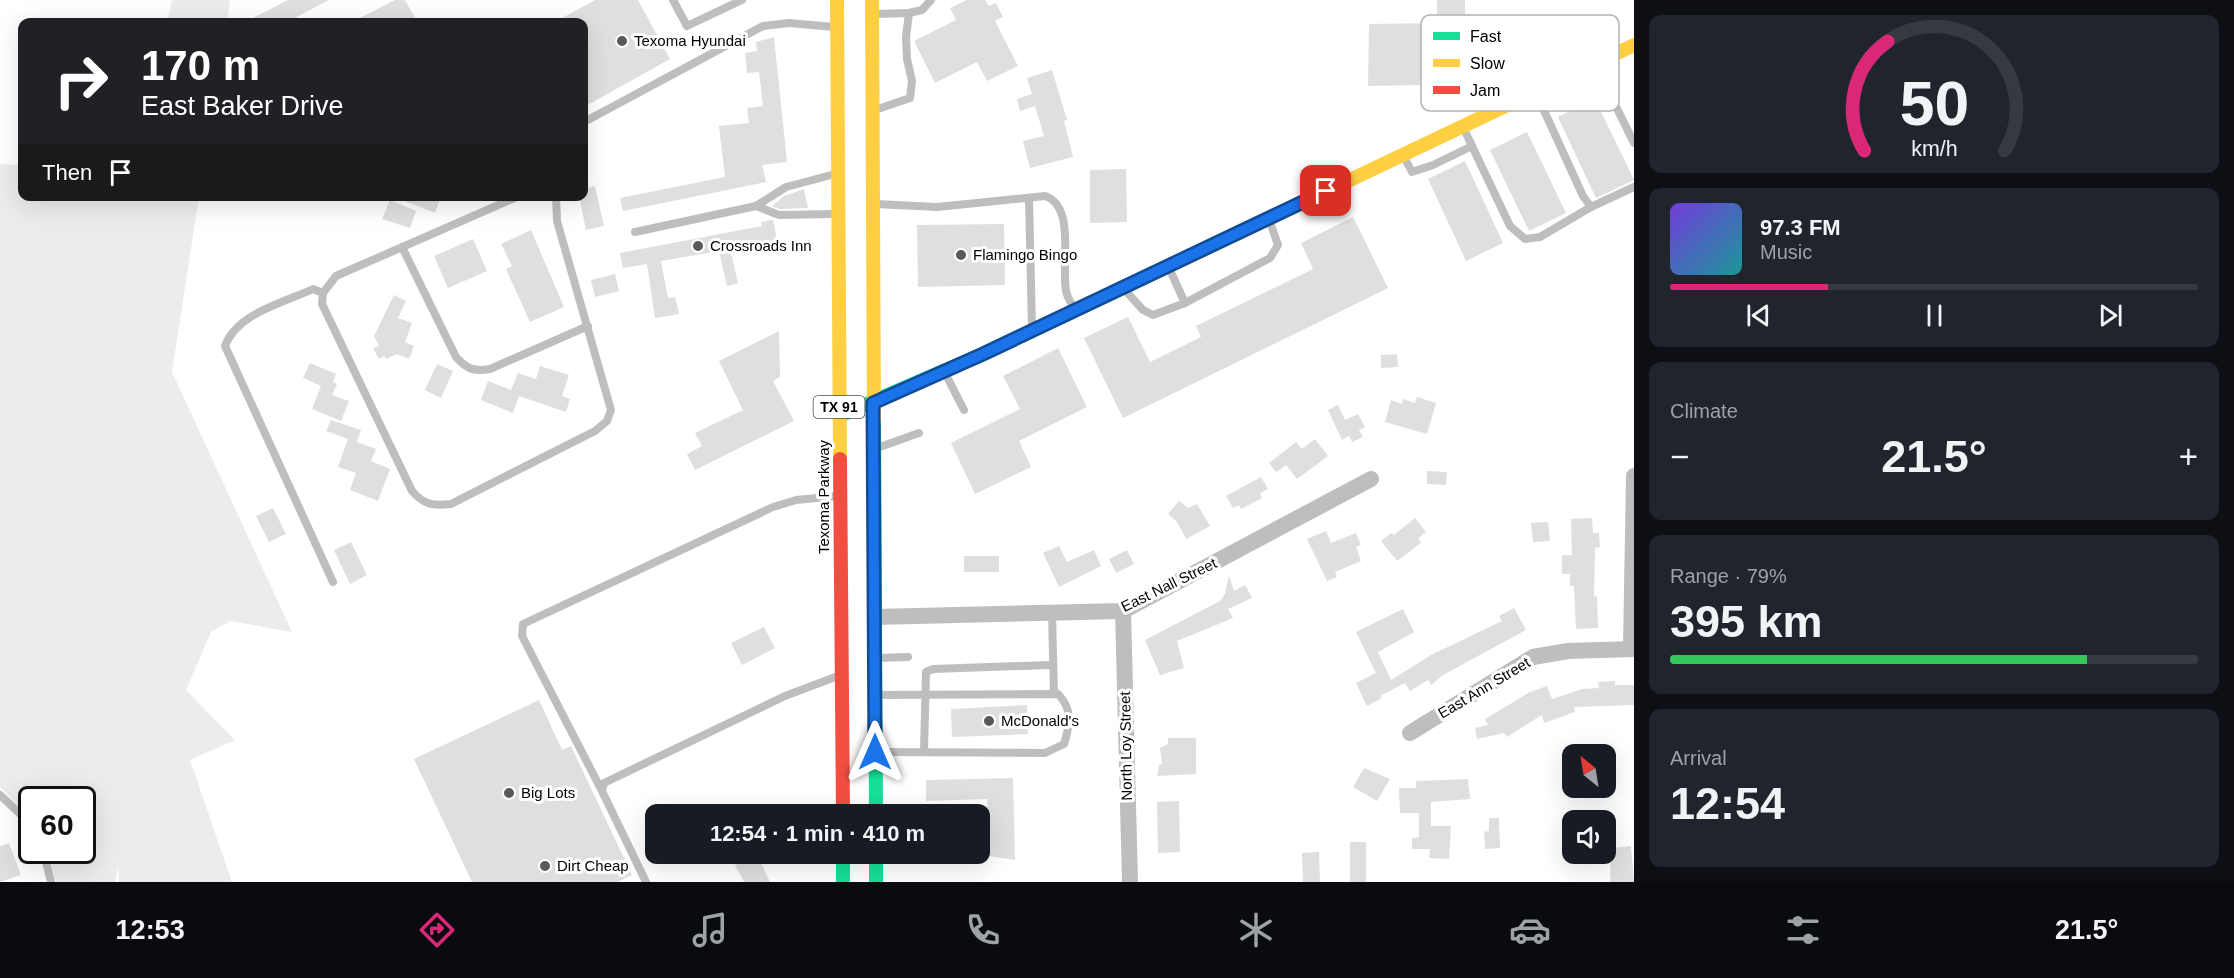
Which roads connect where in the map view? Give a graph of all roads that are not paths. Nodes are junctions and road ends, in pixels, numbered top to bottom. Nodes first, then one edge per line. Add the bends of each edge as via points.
1 (673, 0) edge
2 (742, 0) edge
3 (837, 0) edge
4 (931, 0) edge
5 (872, 7) edge
6 (909, 13) junction
7 (837, 28) junction
8 (1634, 45) edge
9 (1619, 52) edge
10 (872, 111) junction
11 (1495, 111) edge
12 (1544, 111) edge
13 (1618, 111) edge
14 (588, 120) edge
15 (1463, 126) junction
16 (1634, 143) edge
17 (1472, 146) junction
18 (1403, 155) junction
19 (838, 174) junction
20 (1634, 187) edge
21 (1029, 198) junction
22 (508, 201) edge
23 (556, 201) edge
24 (872, 203) junction
25 (756, 206) junction
26 (1591, 207) junction
27 (838, 214) junction
28 (1268, 219) junction
29 (635, 232) dead end
30 (402, 247) junction
31 (1168, 266) junction
32 (1122, 288) junction
33 (323, 293) junction
34 (1185, 303) junction
35 (1075, 310) junction
36 (588, 326) junction
37 (1032, 331) junction
38 (944, 371) junction
39 (873, 403) junction
40 (964, 410) dead end
41 (839, 416) junction
42 (919, 433) dead end
43 (874, 450) junction
44 (1633, 476) edge
45 (1371, 479) dead end
46 (840, 496) junction
47 (333, 582) dead end
48 (1123, 611) junction
49 (1052, 613) junction
50 (875, 617) junction
51 (1633, 649) edge
52 (908, 657) dead end
53 (875, 659) junction
54 (1051, 665) junction
55 (842, 674) junction
56 (1054, 694) junction
57 (875, 695) junction
58 (925, 696) junction
59 (1410, 733) dead end
60 (875, 752) junction
61 (924, 752) junction
62 (602, 791) junction
63 (0, 795) edge
64 (843, 804) edge
65 (876, 804) edge
66 (18, 812) edge
67 (46, 864) edge
68 (843, 864) edge
69 (876, 864) edge
70 (51, 882) edge
71 (646, 882) edge
72 (843, 882) edge
73 (876, 882) edge
74 (1130, 882) edge

1 - 2 lane via 687,26
3 - 7 main road, Texoma Parkway / TX 91
4 - 6 lane via 922,10
5 - 6 lane
5 - 10 main road, TX 91
6 - 10 lane via 906,59 912,81 910,98
7 - 14 lane via 789,22 763,26
7 - 19 main road, Texoma Parkway / TX 91
8 - 9 main road
10 - 24 main road, TX 91
11 - 15 main road
12 - 26 lane via 1582,196
13 - 16 lane
15 - 17 lane
15 - 18 main road
17 - 18 lane via 1412,172
17 - 26 lane via 1509,226 1525,239 1539,237
18 - 28 main road
19 - 25 lane via 786,187
19 - 27 main road, Texoma Parkway / TX 91
20 - 26 lane
21 - 24 lane via 937,207
21 - 35 lane via 1053,199 1063,214 1066,291
21 - 37 lane
22 - 30 lane
23 - 36 lane via 557,221
24 - 39 main road, TX 91
25 - 27 lane via 779,215
25 - 29 lane
27 - 41 main road, Texoma Parkway / TX 91
28 - 31 main road
28 - 34 lane via 1278,245 1270,258
30 - 33 lane via 336,276
30 - 36 lane via 456,357 467,368 478,372 490,369
31 - 32 main road
31 - 34 lane
32 - 34 lane via 1153,315
32 - 35 main road
33 - 36 lane via 322,304 412,491 422,502 434,506 451,504 608,421 611,410
33 - 47 lane via 313,289 250,317 230,334 225,346
35 - 37 main road
37 - 38 main road
38 - 39 main road
38 - 40 lane
39 - 41 main road
39 - 43 main road, TX 91
41 - 46 main road, Texoma Parkway / TX 91
42 - 43 lane
43 - 50 main road, TX 91
44 - 51 street
45 - 48 street, East Nall Street
46 - 55 main road, Texoma Parkway / TX 91
46 - 62 lane via 796,500 773,507 523,624 522,636
48 - 49 street, East Nall Street
48 - 74 street, North Loy Street
49 - 50 street, East Nall Street
49 - 54 lane
50 - 53 main road, TX 91
51 - 59 street, East Ann Street via 1568,651 1533,657
52 - 53 lane
53 - 57 main road, TX 91
54 - 56 lane
54 - 58 lane via 933,669 926,672
55 - 62 lane via 785,696 604,783
55 - 64 main road, Texoma Parkway / TX 91
56 - 58 lane
56 - 61 lane via 1068,704 1070,725 1064,744 1045,753
57 - 58 lane
57 - 60 main road, TX 91
58 - 61 lane
60 - 61 lane
60 - 65 main road, TX 91
62 - 71 lane
63 - 66 lane
67 - 70 lane
68 - 72 main road
69 - 73 main road

